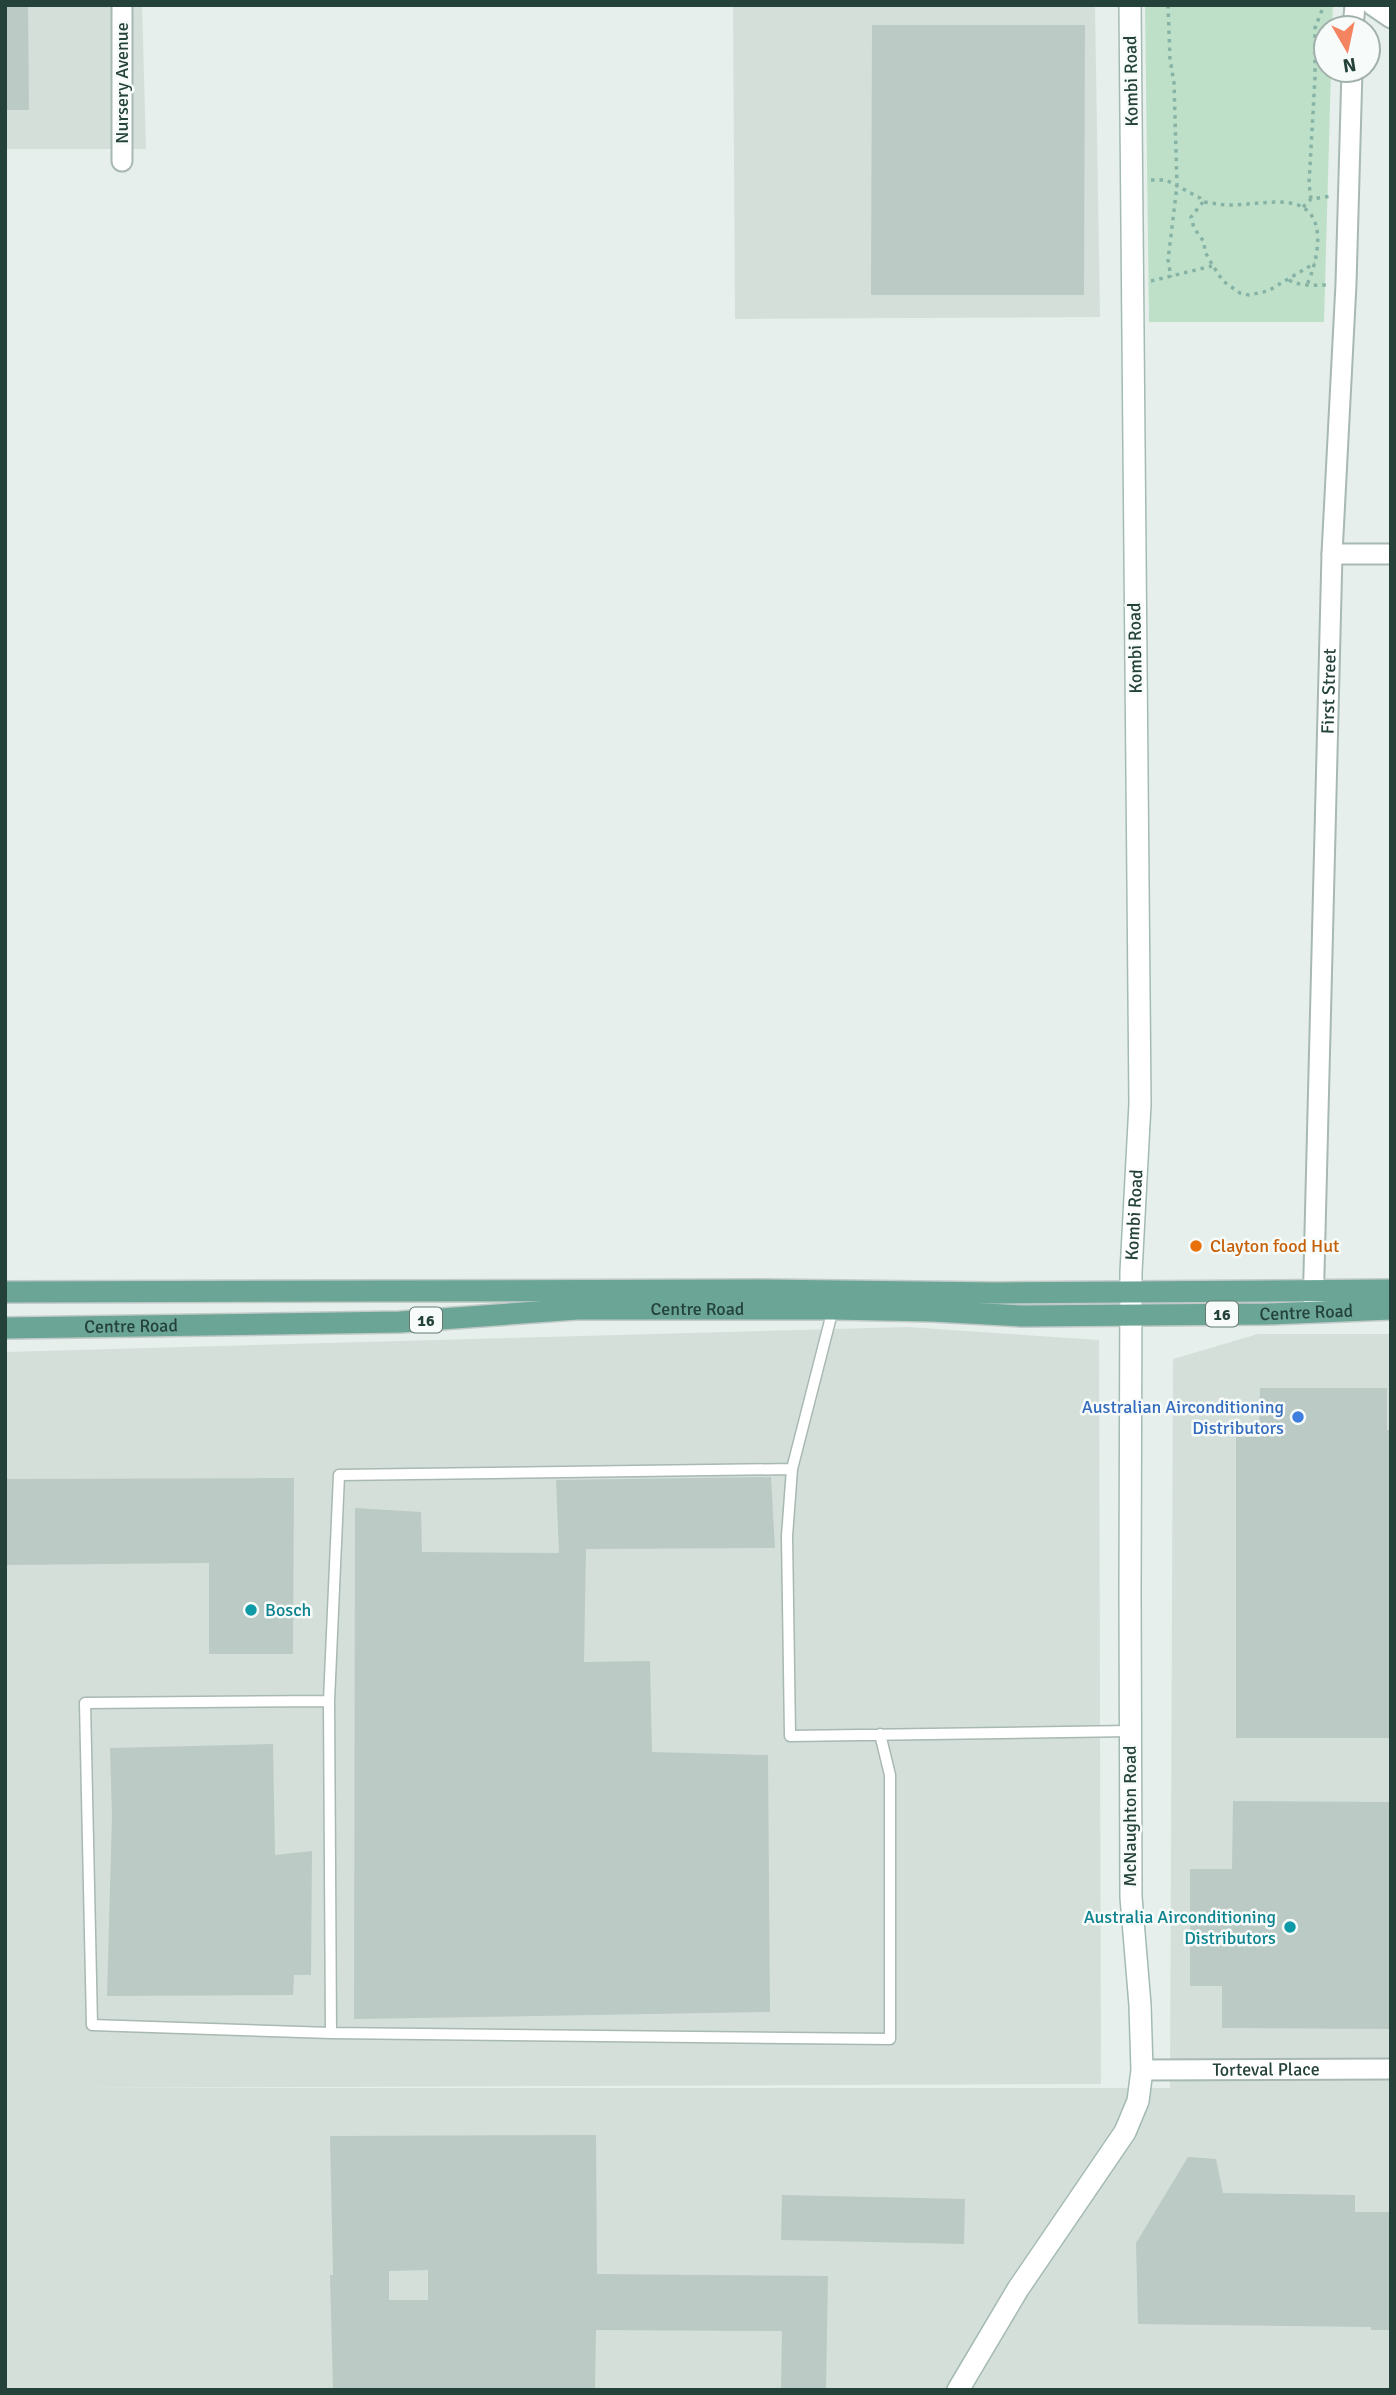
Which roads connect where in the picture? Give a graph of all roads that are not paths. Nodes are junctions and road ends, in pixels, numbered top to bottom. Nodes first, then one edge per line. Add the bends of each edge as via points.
1 (122, 5) edge
2 (1130, 5) edge
3 (1372, 5) edge
4 (1391, 18) edge
5 (1352, 84) edge
6 (122, 161) dead end
7 (1391, 554) edge
8 (1332, 555) junction
9 (1312, 1290) junction
10 (1391, 1290) edge
11 (1131, 1291) junction
12 (5, 1292) edge
13 (833, 1309) junction
14 (1391, 1309) edge
15 (1313, 1312) junction
16 (1131, 1316) junction
17 (5, 1328) edge
18 (792, 1469) junction
19 (329, 1701) junction
20 (1130, 1731) junction
21 (880, 1734) junction
22 (331, 2033) junction
23 (1391, 2069) edge
24 (1142, 2070) junction
25 (958, 2390) edge

1 - 6 street, Nursery Avenue
2 - 11 main road, Kombi Road via 1140,1104
3 - 4 street
5 - 8 street, First Street
7 - 8 street
8 - 9 street, First Street
9 - 10 main road, Centre Road / 16
9 - 11 main road, Centre Road / 16
9 - 15 street, First Street
11 - 12 main road, Centre Road / 16
11 - 16 main road, Kombi Road
13 - 16 main road, Centre Road / 16
13 - 17 main road, Centre Road / 16 via 577,1309 400,1322
13 - 18 lane
14 - 15 main road, Centre Road / 16
15 - 16 main road, Centre Road / 16
16 - 20 main road, McNaughton Road
18 - 19 lane via 339,1475
18 - 21 lane via 787,1536 790,1736
19 - 22 lane
19 - 22 lane via 85,1703 92,2025
20 - 21 lane
20 - 24 main road, McNaughton Road via 1131,1897
21 - 22 lane via 890,1775 890,2039
23 - 24 street, Torteval Place
24 - 25 main road, McNaughton Road via 1138,2101 1125,2132 1018,2289

